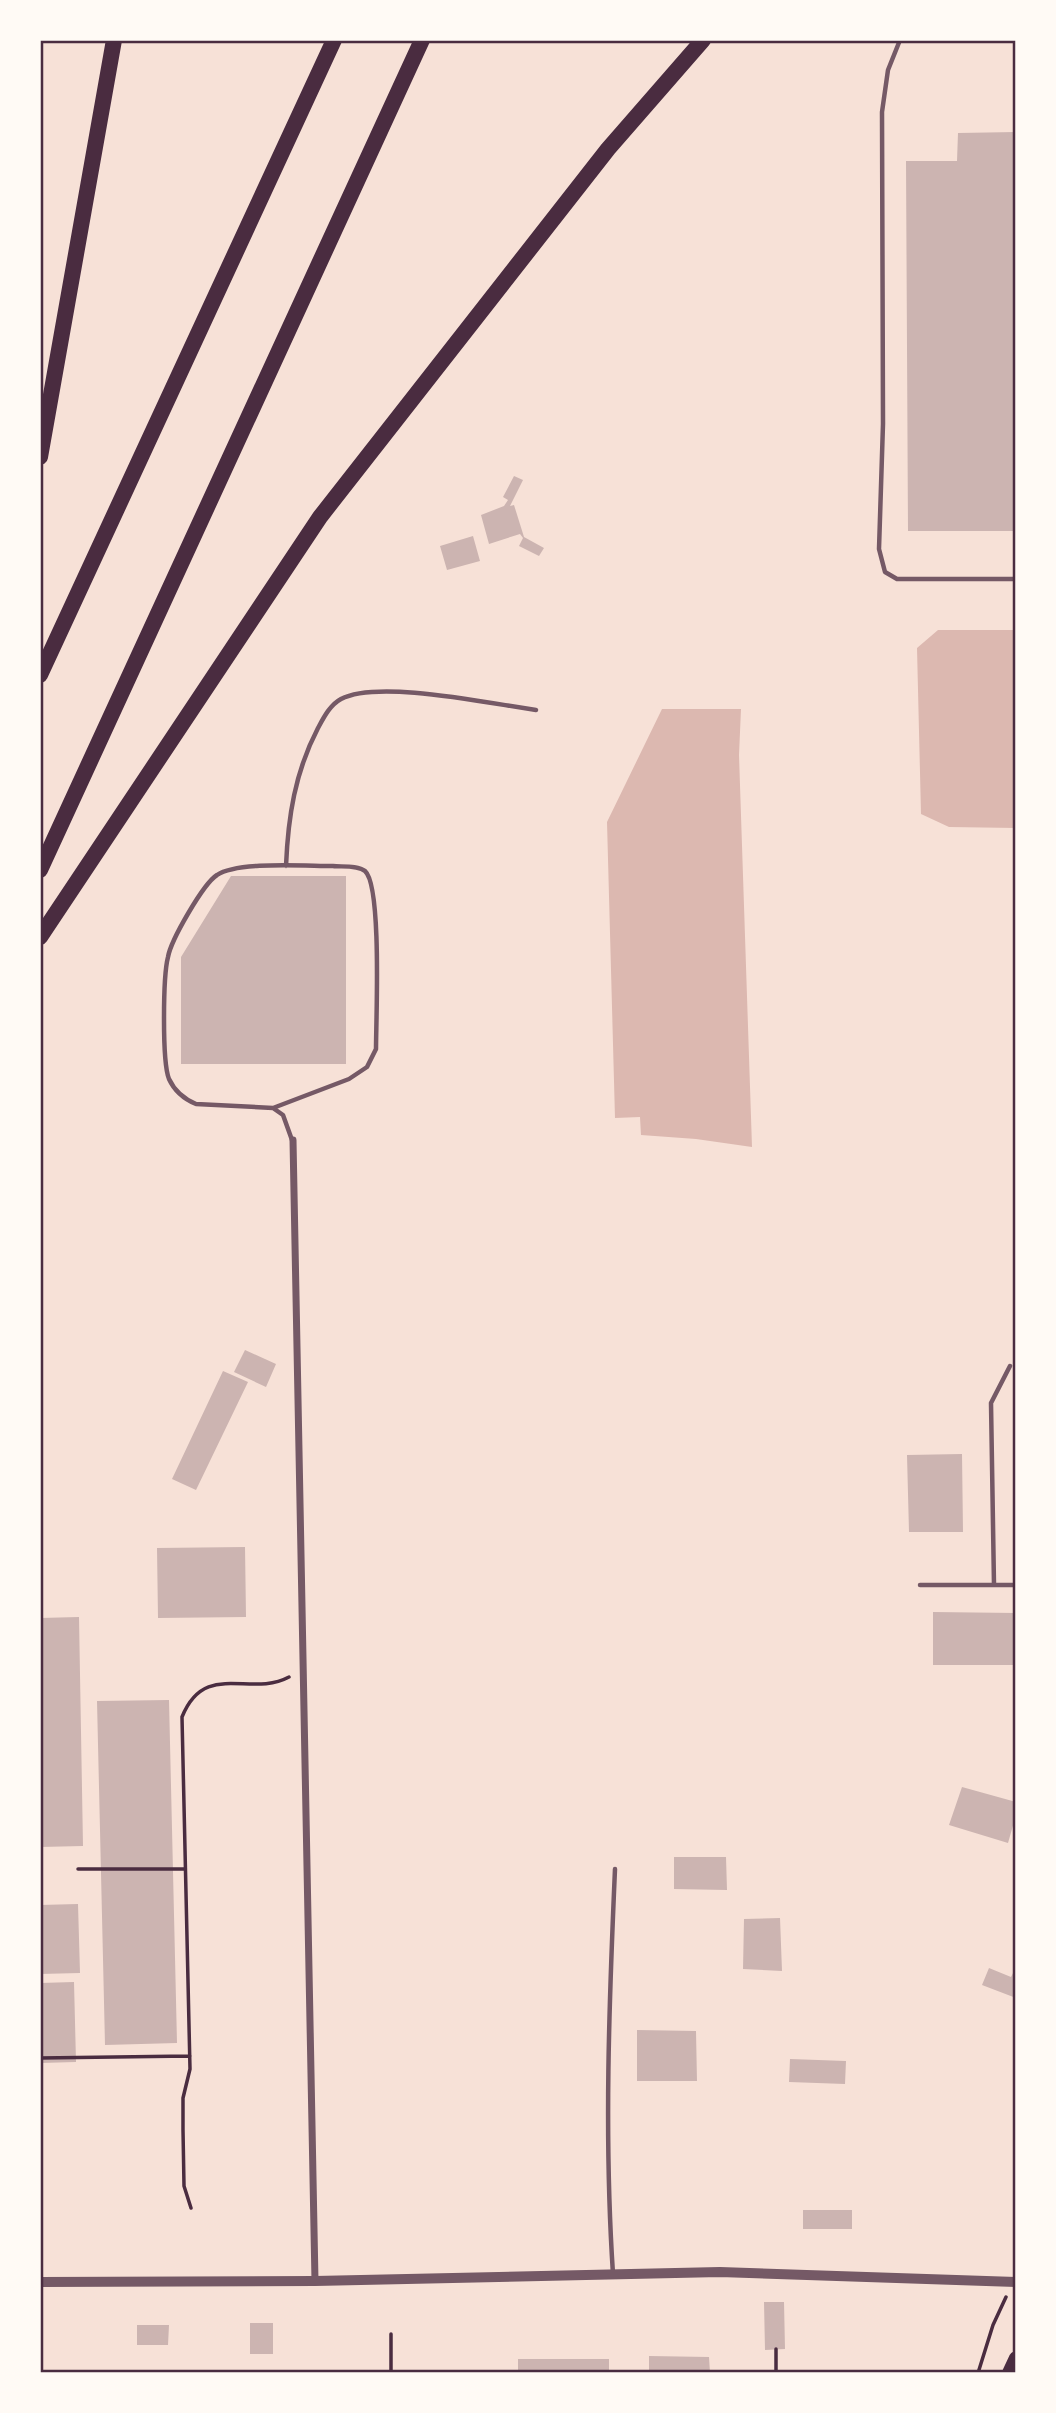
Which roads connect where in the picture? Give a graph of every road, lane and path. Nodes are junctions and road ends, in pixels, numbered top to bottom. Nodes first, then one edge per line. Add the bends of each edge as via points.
1 (114, 40) edge
2 (334, 40) edge
3 (422, 40) edge
4 (704, 40) edge
5 (900, 40) edge
6 (40, 457) edge
7 (1016, 579) edge
8 (40, 675) edge
9 (536, 710) dead end
10 (286, 866) junction
11 (40, 870) edge
12 (40, 937) edge
13 (273, 1108) junction
14 (293, 1140) joint
15 (1010, 1366) dead end
16 (920, 1585) dead end
17 (994, 1585) junction
18 (1016, 1586) edge
19 (289, 1676) dead end
20 (79, 1869) dead end
21 (185, 1869) junction
22 (615, 1869) dead end
23 (190, 2056) junction
24 (40, 2058) edge
25 (191, 2208) dead end
26 (613, 2275) junction
27 (315, 2281) junction
28 (40, 2282) edge
29 (1014, 2282) edge
30 (391, 2334) dead end
31 (776, 2349) dead end
32 (1016, 2358) edge
33 (391, 2373) edge
34 (776, 2373) edge
35 (978, 2373) edge
36 (1009, 2373) edge

1 - 6 highway
2 - 8 highway
3 - 11 highway
4 - 12 highway via 608,149 320,517
5 - 7 lane via 888,70 882,112 879,549 886,572 897,579
9 - 10 lane via 406,692 380,691 341,699 326,714 299,772 290,809
10 - 13 lane via 360,869 368,876 376,920 376,1049 367,1067 349,1079
10 - 13 lane via 239,867 213,877 167,957 167,1070 175,1090 196,1104
13 - 14 lane via 283,1115
14 - 27 street
15 - 17 lane via 991,1404
16 - 17 lane
17 - 18 lane
19 - 21 path via 264,1683 213,1685 199,1691 185,1710
20 - 21 path
21 - 23 path
22 - 26 lane via 608,2019
23 - 24 path
23 - 25 path via 183,2119 184,2186
26 - 27 street
26 - 29 street via 720,2272
27 - 28 street
29 - 35 path via 993,2325
30 - 33 path
31 - 34 path
32 - 36 main road

